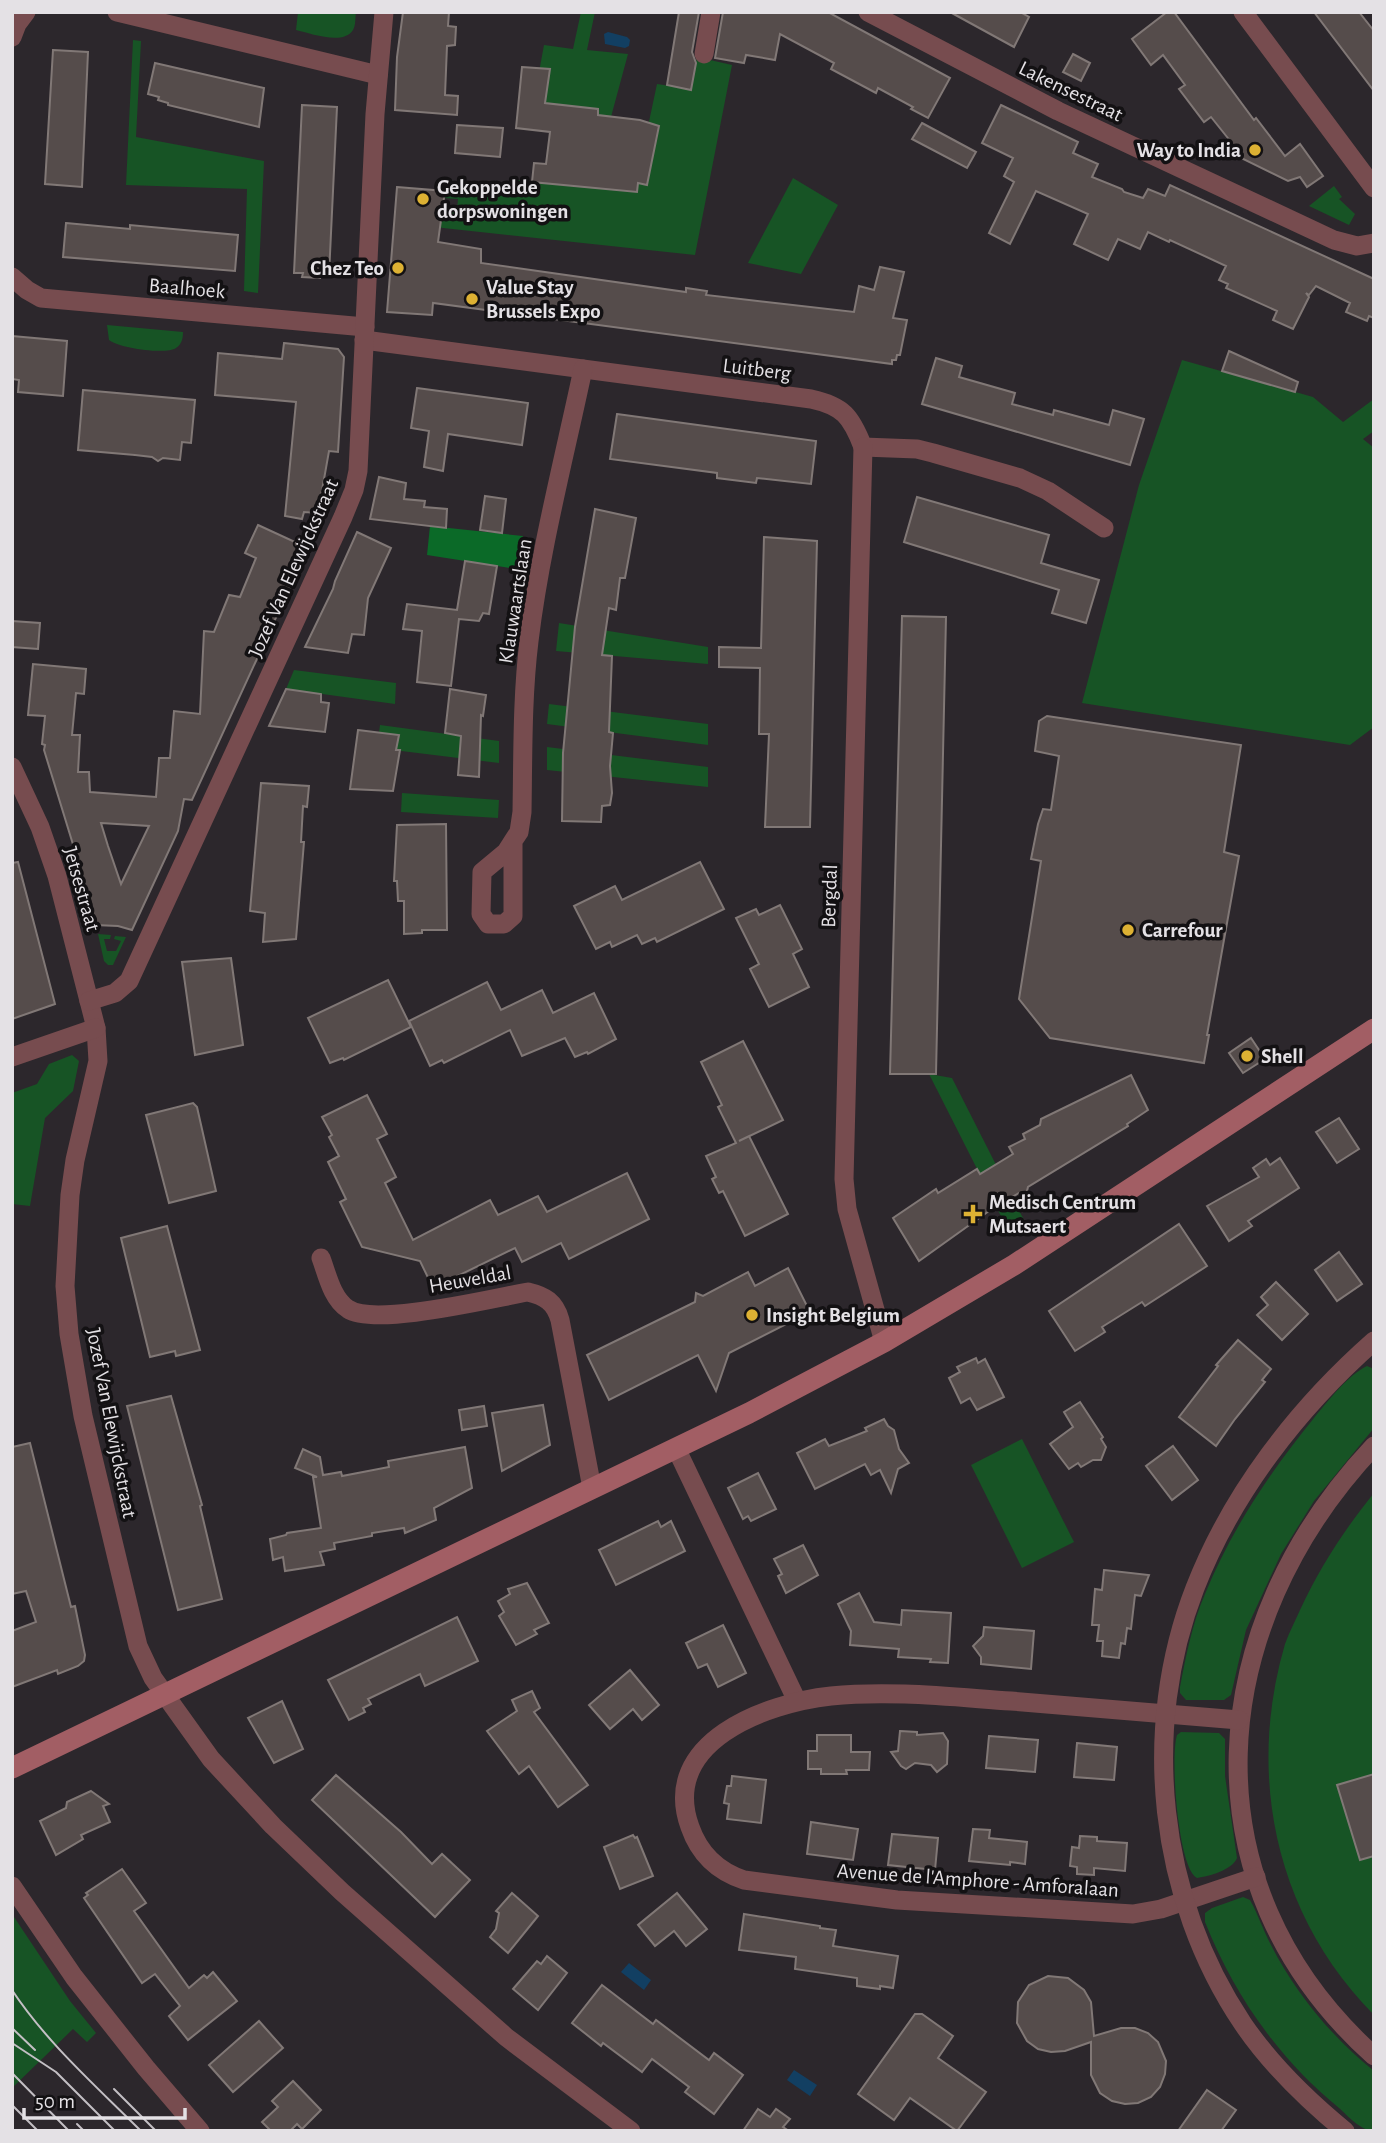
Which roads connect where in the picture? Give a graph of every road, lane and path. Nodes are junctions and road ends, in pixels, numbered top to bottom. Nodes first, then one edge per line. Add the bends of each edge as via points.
1 (26, 12) edge
2 (117, 12) edge
3 (384, 12) edge
4 (711, 12) edge
5 (868, 12) edge
6 (1243, 12) edge
7 (12, 37) edge
8 (704, 54) dead end
9 (377, 75) junction
10 (1374, 187) edge
11 (1374, 243) edge
12 (12, 276) edge
13 (365, 334) junction
14 (583, 369) junction
15 (863, 447) junction
16 (1104, 528) dead end
17 (12, 767) edge
18 (513, 841) dead end
19 (89, 1001) junction
20 (96, 1028) junction
21 (1374, 1029) edge
22 (12, 1057) edge
23 (321, 1258) dead end
24 (884, 1342) junction
25 (1373, 1343) edge
26 (1374, 1446) edge
27 (676, 1448) junction
28 (592, 1488) junction
29 (164, 1695) junction
30 (797, 1701) junction
31 (1166, 1714) junction
32 (1239, 1720) junction
33 (12, 1768) edge
34 (1256, 1877) junction
35 (12, 1886) edge
36 (1184, 1902) junction
37 (1374, 2056) edge
38 (200, 2131) edge
39 (631, 2131) edge
40 (1345, 2131) edge

1 - 7 street
2 - 9 street
3 - 9 street, Jozef Van Elewijckstraat
4 - 8 street
5 - 11 street, Lakensestraat via 1058,111 1334,240 1357,246
6 - 10 street
9 - 13 street, Jozef Van Elewijckstraat
12 - 13 street, Baalhoek via 41,298
13 - 14 street, Luitberg
13 - 19 street, Jozef Van Elewijckstraat via 358,471 347,509 129,981 115,993
14 - 15 street, Luitberg via 830,403 853,424
14 - 18 street, Klauwaartslaan via 530,631 522,812
15 - 16 street via 916,449 1020,478
15 - 24 street, Bergdal via 845,1196
17 - 19 street, Jetsestraat via 57,876
19 - 20 street, Jetsestraat
20 - 22 street
20 - 29 street, Jozef Van Elewijckstraat via 98,1061 75,1160 69,1209 65,1286 69,1334 85,1424 140,1654
21 - 24 main road via 1014,1265
23 - 28 street, Heuveldal via 339,1302 357,1314 403,1314 528,1292 551,1301 560,1320
24 - 27 main road
25 - 31 street via 1318,1395 1256,1475 1221,1532 1184,1620
26 - 32 street via 1329,1500 1278,1582 1251,1658
27 - 28 main road
27 - 30 street
28 - 29 main road
29 - 33 main road
29 - 39 street, Jozef Van Elewijckstraat via 239,1791 342,1892 506,2037
30 - 31 street, Avenue de l'Amphore - Amforalaan via 915,1695
30 - 36 street, Avenue de l'Amphore - Amforalaan via 722,1734 707,1745 689,1773 684,1802 690,1829 711,1862 731,1875 897,1900 1105,1913 1133,1914
31 - 32 street, Avenue de l'Amphore - Amforalaan
31 - 36 street via 1165,1809
32 - 34 street via 1238,1789
34 - 36 street, Avenue de l'Amphore - Amforalaan
34 - 37 street via 1272,1919 1311,1987
35 - 38 street via 75,1977
36 - 40 street via 1203,1952 1243,2024 1287,2079

